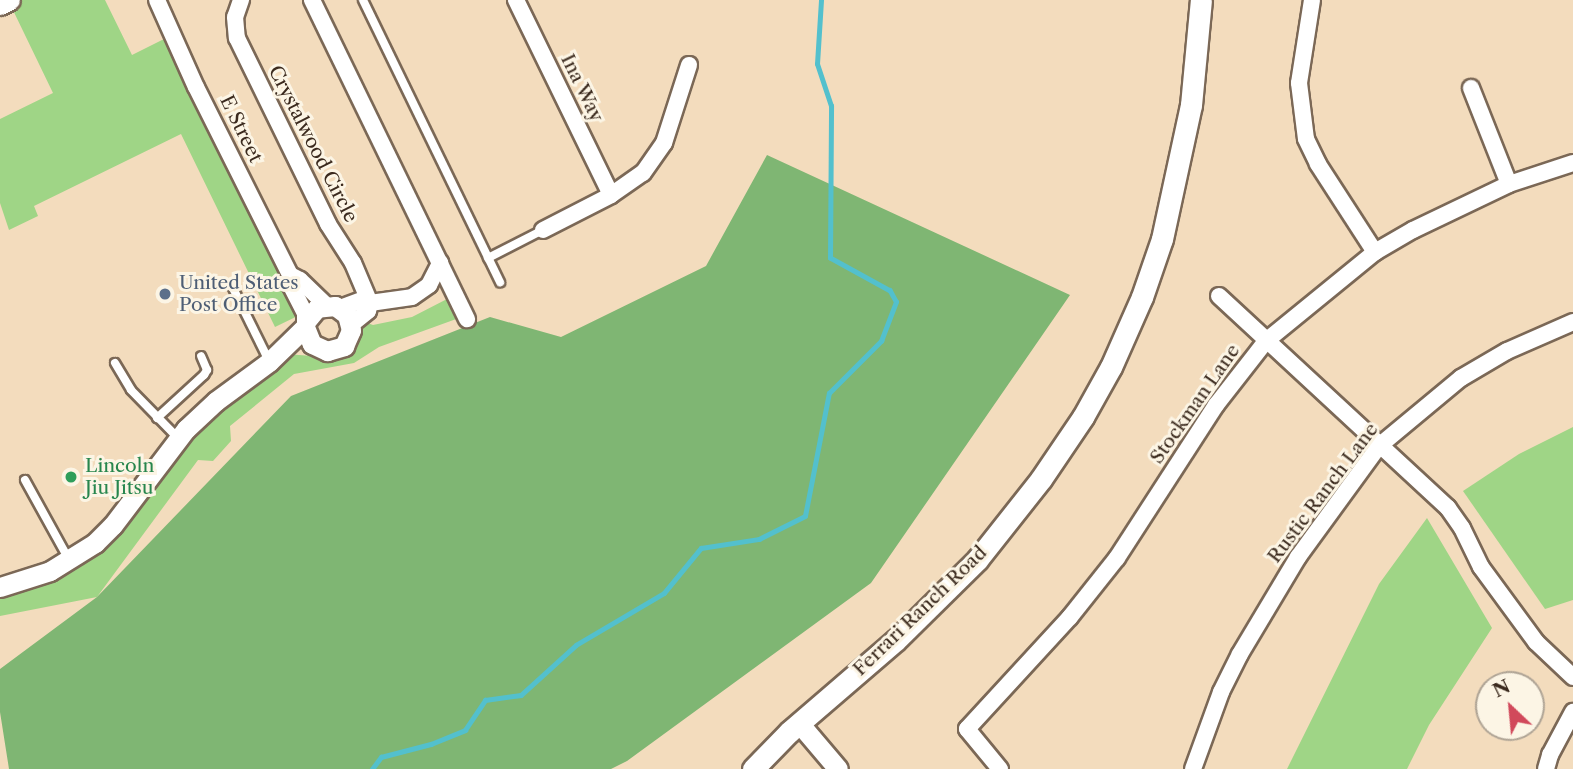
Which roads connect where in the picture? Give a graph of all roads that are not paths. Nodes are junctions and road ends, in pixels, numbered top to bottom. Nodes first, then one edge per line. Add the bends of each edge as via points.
1 (10, 0) edge
2 (157, 0) edge
3 (241, 0) edge
4 (312, 0) edge
5 (363, 0) edge
6 (516, 0) edge
7 (1201, 0) edge
8 (1312, 0) edge
9 (0, 5) edge
10 (689, 65) dead end
11 (1471, 88) dead end
12 (1573, 163) edge
13 (1509, 184) junction
14 (611, 195) junction
15 (543, 230) joint
16 (1375, 252) junction
17 (488, 258) junction
18 (440, 262) junction
19 (290, 275) junction
20 (500, 282) dead end
21 (232, 286) dead end
22 (1219, 296) dead end
23 (370, 303) junction
24 (339, 313) junction
25 (467, 318) dead end
26 (1573, 322) edge
27 (306, 324) junction
28 (1266, 341) junction
29 (316, 348) junction
30 (201, 356) dead end
31 (269, 362) junction
32 (115, 363) dead end
33 (156, 418) junction
34 (178, 438) junction
35 (1380, 446) junction
36 (25, 480) dead end
37 (69, 561) junction
38 (0, 587) edge
39 (1573, 677) edge
40 (1573, 712) edge
41 (799, 723) junction
42 (753, 769) edge
43 (838, 769) edge
44 (1000, 769) edge
45 (1193, 769) edge
46 (1546, 769) edge

1 - 9 street
2 - 19 street, E Street
3 - 23 street, Crystalwood Circle via 235,17 237,38
4 - 18 street
5 - 17 lane
6 - 14 street, Ina Way
7 - 41 main road, Ferrari Ranch Road via 1193,92 1179,172 1158,251 1111,367 1041,479 977,559 896,640
8 - 16 street via 1299,83 1306,139
10 - 14 street via 664,144 643,173
11 - 13 street
12 - 13 street, Stockman Lane
13 - 16 street, Stockman Lane
14 - 15 street
15 - 17 lane
16 - 28 street, Stockman Lane
17 - 20 lane
18 - 23 street via 421,293
18 - 25 street
19 - 24 street, E Street
19 - 27 street, E Street
21 - 31 lane
22 - 28 street
23 - 24 street via 368,311
24 - 27 street via 313,311
24 - 29 street via 348,341 339,349
26 - 35 street, Rustic Ranch Lane via 1507,351 1461,378
27 - 29 street via 308,340
27 - 31 street
28 - 35 street
28 - 44 street, Stockman Lane via 1216,405 1117,558 1070,617 967,729
29 - 31 street
30 - 33 lane via 207,370 204,375
31 - 34 street via 216,401
32 - 33 lane
33 - 34 lane
34 - 37 street via 113,525
35 - 39 street via 1448,509 1481,567 1536,642
35 - 45 street, Rustic Ranch Lane via 1298,557 1240,654
36 - 37 lane
37 - 38 street
40 - 46 street
41 - 42 main road, Ferrari Ranch Road
41 - 43 street

